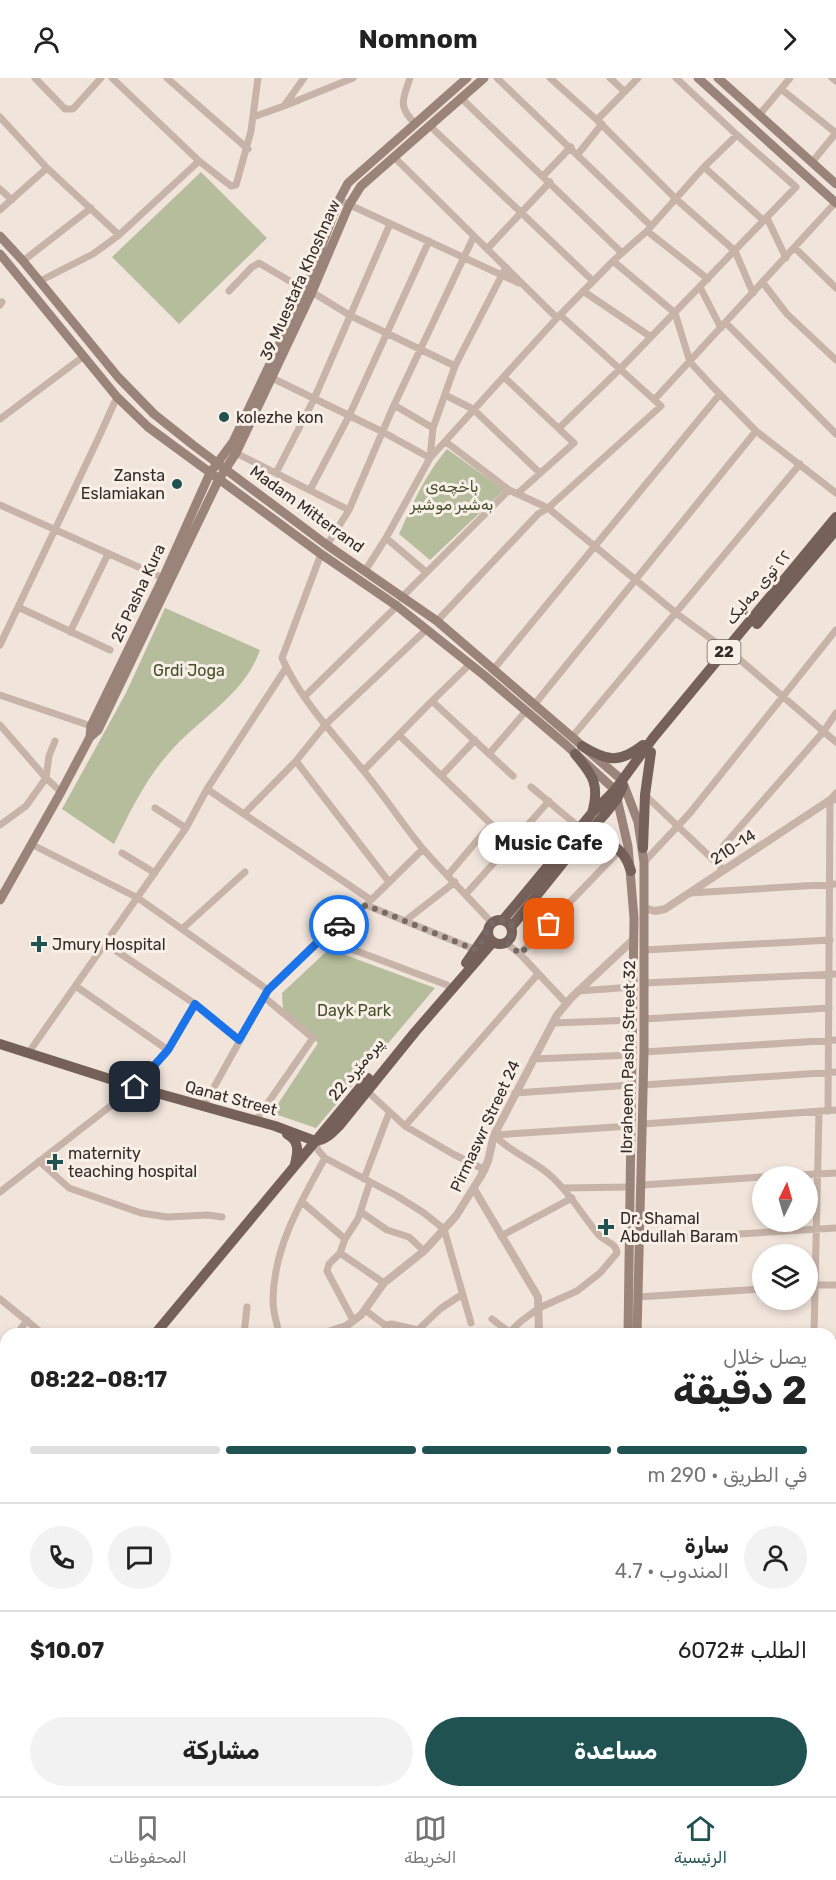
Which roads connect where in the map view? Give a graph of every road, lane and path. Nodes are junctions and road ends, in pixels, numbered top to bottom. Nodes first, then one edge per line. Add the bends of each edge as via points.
1 (35, 78) edge
2 (101, 78) edge
3 (112, 78) edge
4 (167, 78) edge
5 (304, 78) edge
6 (353, 78) edge
7 (410, 78) edge
8 (467, 78) edge
9 (484, 78) edge
10 (497, 78) edge
11 (550, 78) edge
12 (610, 78) edge
13 (638, 78) edge
14 (676, 78) edge
15 (698, 78) edge
16 (718, 78) edge
17 (790, 78) edge
18 (832, 78) edge
19 (256, 79) edge
20 (341, 80) edge
21 (836, 81) edge
22 (781, 89) junction
23 (624, 91) junction
24 (461, 98) junction
25 (284, 106) junction
26 (760, 114) junction
27 (0, 117) edge
28 (253, 117) junction
29 (600, 122) junction
30 (416, 124) junction
31 (430, 126) junction
32 (836, 133) edge
33 (737, 135) junction
34 (783, 135) junction
35 (773, 146) junction
36 (571, 147) junction
37 (248, 149) junction
38 (578, 154) junction
39 (394, 157) junction
40 (199, 161) junction
41 (813, 161) junction
42 (704, 167) junction
43 (47, 168) junction
44 (543, 176) junction
45 (549, 182) junction
46 (836, 184) edge
47 (0, 189) edge
48 (676, 199) junction
49 (12, 200) junction
50 (339, 200) junction
51 (836, 203) edge
52 (349, 205) junction
53 (91, 208) junction
54 (0, 210) edge
55 (521, 211) junction
56 (765, 220) junction
57 (390, 224) junction
58 (649, 229) junction
59 (0, 236) edge
60 (119, 236) junction
61 (474, 236) junction
62 (429, 242) junction
63 (795, 248) junction
64 (487, 249) junction
65 (735, 250) junction
66 (622, 253) junction
67 (0, 254) edge
68 (464, 258) junction
69 (786, 258) junction
70 (23, 261) junction
71 (613, 261) junction
72 (506, 267) junction
73 (501, 275) junction
74 (708, 279) junction
75 (593, 280) junction
76 (40, 281) junction
77 (763, 283) junction
78 (524, 286) junction
79 (700, 286) junction
80 (836, 288) edge
81 (229, 291) dead end
82 (308, 291) junction
83 (583, 291) junction
84 (753, 293) junction
85 (675, 313) junction
86 (351, 316) junction
87 (559, 316) junction
88 (724, 326) junction
89 (386, 333) junction
90 (651, 337) junction
91 (420, 350) junction
92 (84, 356) junction
93 (836, 360) edge
94 (690, 362) junction
95 (455, 366) junction
96 (620, 369) junction
97 (504, 377) junction
98 (272, 378) junction
99 (720, 394) junction
100 (445, 395) junction
101 (117, 397) junction
102 (314, 399) junction
103 (654, 400) junction
104 (394, 405) junction
105 (472, 409) junction
106 (349, 416) junction
107 (0, 419) edge
108 (433, 428) junction
109 (559, 428) junction
110 (756, 431) junction
111 (383, 432) junction
112 (836, 434) edge
113 (446, 441) junction
114 (236, 453) junction
115 (430, 458) junction
116 (800, 464) junction
117 (222, 466) junction
118 (210, 473) junction
119 (276, 473) junction
120 (540, 473) junction
121 (219, 479) junction
122 (309, 490) junction
123 (513, 492) junction
124 (836, 493) edge
125 (0, 505) edge
126 (548, 508) junction
127 (349, 510) junction
128 (836, 517) edge
129 (54, 530) junction
130 (836, 530) edge
131 (386, 538) junction
132 (327, 545) junction
133 (595, 545) junction
134 (108, 554) junction
135 (321, 554) junction
136 (365, 571) junction
137 (426, 572) junction
138 (163, 578) junction
139 (636, 579) junction
140 (399, 602) junction
141 (18, 607) junction
142 (676, 613) junction
143 (437, 621) junction
144 (427, 630) junction
145 (836, 630) edge
146 (70, 632) junction
147 (0, 645) edge
148 (110, 650) dead end
149 (729, 651) junction
150 (470, 664) junction
151 (286, 668) junction
152 (493, 670) junction
153 (0, 695) edge
154 (783, 695) junction
155 (304, 697) junction
156 (432, 701) junction
157 (530, 708) junction
158 (836, 713) edge
159 (0, 724) edge
160 (325, 725) junction
161 (91, 726) junction
162 (824, 731) junction
163 (399, 735) junction
164 (90, 737) junction
165 (572, 737) junction
166 (653, 738) junction
167 (475, 740) junction
168 (55, 741) dead end
169 (836, 742) edge
170 (579, 750) junction
171 (651, 752) junction
172 (489, 753) junction
173 (296, 761) junction
174 (364, 770) junction
175 (442, 775) junction
176 (513, 776) dead end
177 (46, 778) junction
178 (531, 787) dead end
179 (619, 788) junction
180 (207, 789) junction
181 (61, 792) junction
182 (645, 795) junction
183 (834, 797) edge
184 (549, 801) junction
185 (155, 808) dead end
186 (592, 813) junction
187 (244, 814) junction
188 (0, 825) edge
189 (678, 826) junction
190 (186, 828) junction
191 (580, 828) junction
192 (31, 844) junction
193 (578, 844) junction
194 (643, 848) junction
195 (423, 849) junction
196 (620, 850) junction
197 (122, 853) dead end
198 (712, 859) junction
199 (644, 862) junction
200 (631, 870) junction
201 (724, 870) junction
202 (245, 872) dead end
203 (155, 873) junction
204 (448, 875) junction
205 (389, 882) junction
206 (455, 882) junction
207 (834, 883) edge
208 (690, 893) junction
209 (466, 894) junction
210 (138, 898) junction
211 (0, 900) edge
212 (368, 903) junction
213 (644, 908) junction
214 (405, 921) junction
215 (498, 925) junction
216 (182, 929) junction
217 (322, 938) junction
218 (634, 939) junction
219 (830, 940) junction
220 (492, 942) junction
221 (506, 942) junction
222 (106, 944) junction
223 (476, 950) junction
224 (644, 950) junction
225 (520, 954) junction
226 (538, 974) junction
227 (833, 974) edge
228 (644, 983) junction
229 (447, 985) junction
230 (76, 987) junction
231 (633, 987) junction
232 (578, 991) junction
233 (266, 994) junction
234 (566, 1003) junction
235 (195, 1004) junction
236 (829, 1008) junction
237 (644, 1019) junction
238 (633, 1020) junction
239 (553, 1023) junction
240 (239, 1040) junction
241 (832, 1041) edge
242 (0, 1044) edge
243 (168, 1050) junction
244 (644, 1052) junction
245 (29, 1053) junction
246 (632, 1055) junction
247 (533, 1059) junction
248 (832, 1072) edge
249 (632, 1085) junction
250 (643, 1085) junction
251 (135, 1087) junction
252 (367, 1091) junction
253 (516, 1093) junction
254 (203, 1107) junction
255 (832, 1111) edge
256 (819, 1112) junction
257 (389, 1113) junction
258 (256, 1120) junction
259 (643, 1124) junction
260 (275, 1126) junction
261 (405, 1126) junction
262 (631, 1126) junction
263 (494, 1135) junction
264 (315, 1141) junction
265 (326, 1158) junction
266 (39, 1161) junction
267 (295, 1165) junction
268 (817, 1166) edge
269 (485, 1170) junction
270 (818, 1173) edge
271 (836, 1173) edge
272 (752, 1178) edge
273 (367, 1180) junction
274 (642, 1185) junction
275 (631, 1187) junction
276 (563, 1188) junction
277 (474, 1189) junction
278 (0, 1192) edge
279 (572, 1198) junction
280 (302, 1202) junction
281 (361, 1212) junction
282 (222, 1217) dead end
283 (818, 1228) edge
284 (836, 1228) edge
285 (444, 1229) junction
286 (757, 1232) edge
287 (501, 1236) junction
288 (345, 1239) junction
289 (640, 1240) junction
290 (424, 1251) junction
291 (340, 1253) junction
292 (384, 1283) junction
293 (818, 1285) edge
294 (836, 1285) edge
295 (752, 1289) edge
296 (461, 1295) junction
297 (638, 1297) junction
298 (0, 1299) edge
299 (247, 1306) dead end
300 (539, 1308) junction
301 (365, 1310) junction
302 (813, 1310) edge
303 (492, 1319) dead end
304 (27, 1320) junction
305 (353, 1320) junction
306 (471, 1323) dead end
307 (385, 1325) junction
308 (21, 1328) edge
309 (36, 1328) edge
310 (160, 1328) edge
311 (245, 1328) edge
312 (278, 1328) edge
313 (340, 1328) edge
314 (386, 1328) edge
315 (409, 1328) edge
316 (420, 1328) edge
317 (502, 1328) edge
318 (514, 1328) edge
319 (539, 1328) edge
320 (628, 1328) edge
321 (637, 1328) edge
322 (814, 1328) edge

1 - 2 street via 69,110
3 - 40 street
4 - 37 street
5 - 25 street
6 - 20 street
7 - 30 street via 403,106
8 - 30 main road, 39 Muestafa Khoshnaw
9 - 24 main road, 39 Muestafa Khoshnaw
10 - 36 street
11 - 29 street
12 - 23 street
13 - 23 street
14 - 33 street
15 - 35 main road
16 - 26 main road
17 - 22 street
18 - 21 street
19 - 28 street
20 - 25 street
22 - 26 street
22 - 32 street
23 - 29 street
24 - 31 main road, 39 Muestafa Khoshnaw
24 - 44 street
25 - 28 street
26 - 34 main road
27 - 43 street
28 - 37 street
29 - 38 street
29 - 48 street
30 - 50 main road, 39 Muestafa Khoshnaw via 348,183
31 - 39 main road, 39 Muestafa Khoshnaw
31 - 55 street
32 - 41 street
33 - 42 street
33 - 56 street via 796,187
34 - 35 main road
34 - 41 main road
35 - 51 main road
36 - 38 street
36 - 44 street
37 - 40 street via 236,185 231,186
38 - 58 street
39 - 52 main road, 39 Muestafa Khoshnaw via 362,186
39 - 61 street
40 - 60 street
41 - 46 main road
42 - 48 street
42 - 56 street
43 - 49 street
43 - 53 street
44 - 45 street
45 - 55 street
45 - 66 street
47 - 49 street
48 - 58 street
48 - 65 street
49 - 54 street
50 - 52 street
50 - 82 main road, 39 Muestafa Khoshnaw
51 - 63 street
52 - 57 street
52 - 82 main road, 39 Muestafa Khoshnaw
53 - 60 street
53 - 70 street
55 - 64 street
55 - 75 street
56 - 65 street
56 - 69 street
57 - 62 street
57 - 86 street
58 - 66 street
58 - 74 street
59 - 70 main road, Madam Mitterrand
60 - 76 street
61 - 64 street
61 - 68 street
62 - 68 street
62 - 89 street
63 - 69 street
63 - 80 street
64 - 72 street
65 - 74 street
65 - 84 street
66 - 71 street
67 - 92 main road, Madam Mitterrand
68 - 73 street
68 - 91 street
69 - 77 street
70 - 76 main road, Madam Mitterrand
71 - 75 street
71 - 85 street
72 - 73 street
72 - 78 street
73 - 78 street
73 - 95 street
74 - 79 street
75 - 83 street
76 - 117 main road, Madam Mitterrand via 118,377 154,414
77 - 84 street
77 - 93 street via 787,314
78 - 87 street
79 - 85 street
79 - 88 street
81 - 82 street via 259,263
82 - 86 street
82 - 98 main road, 39 Muestafa Khoshnaw
82 - 117 main road, 39 Muestafa Khoshnaw
83 - 87 street
83 - 90 street
84 - 88 street
85 - 90 street
85 - 94 street
86 - 89 street
86 - 102 street
87 - 96 street
87 - 97 street
88 - 94 street
88 - 112 street
89 - 91 street
89 - 106 street
90 - 96 street
91 - 95 street
91 - 104 street
92 - 101 main road, Madam Mitterrand
92 - 107 street
94 - 99 street
94 - 103 street
95 - 100 street
96 - 103 street
96 - 109 street
97 - 105 street
97 - 109 street
98 - 102 street
98 - 114 main road, 39 Muestafa Khoshnaw
99 - 110 street
99 - 133 street
100 - 105 street
100 - 108 street
101 - 118 main road, Madam Mitterrand via 148,427
101 - 129 street
102 - 106 street
102 - 119 street
103 - 126 street via 661,406
104 - 108 street
104 - 111 street
105 - 113 street
105 - 120 street
106 - 111 street
106 - 122 street
108 - 115 street
109 - 120 street via 574,443
110 - 116 street
110 - 139 street
111 - 115 street
111 - 127 street
113 - 115 street
113 - 123 street
114 - 117 main road, 39 Muestafa Khoshnaw
114 - 119 street
115 - 131 street
116 - 124 street
116 - 142 street
117 - 118 main road, 25 Pasha Kura
117 - 121 main road, 25 Pasha Kura
117 - 132 main road, Madam Mitterrand
118 - 121 main road, Madam Mitterrand
118 - 138 main road, 25 Pasha Kura
119 - 122 street
120 - 123 street
121 - 135 main road, Madam Mitterrand
121 - 164 main road, 25 Pasha Kura via 98,730
122 - 127 street
123 - 126 street
123 - 137 street
125 - 129 street
126 - 133 street
126 - 143 street
127 - 132 street
128 - 149 main road, ٢٢ توی مەلیک / 22
129 - 134 street
129 - 141 street
130 - 149 main road, ٢٢ توی مەلیک / 22
131 - 136 street
131 - 137 street
132 - 136 main road, Madam Mitterrand
133 - 139 street
133 - 152 street
134 - 138 street
134 - 146 street
135 - 140 main road, Madam Mitterrand
135 - 151 street via 282,658
136 - 140 main road, Madam Mitterrand
137 - 140 street
138 - 161 main road, 25 Pasha Kura
139 - 142 street
139 - 157 street
140 - 143 main road, Madam Mitterrand
140 - 144 main road, Madam Mitterrand
140 - 155 street
141 - 146 street
141 - 147 street
142 - 149 street
142 - 165 street
143 - 152 main road, Madam Mitterrand
144 - 150 main road, Madam Mitterrand
144 - 160 street
145 - 154 street
146 - 148 street
149 - 154 street
149 - 166 main road, ٢٢ توی مەلیک / 22
149 - 171 main road, ٢٢ توی مەلیک / 22
150 - 156 street
150 - 157 main road, Madam Mitterrand
151 - 155 street
151 - 180 street
152 - 157 main road, Madam Mitterrand
153 - 161 street
154 - 162 street
154 - 189 street
155 - 160 street
156 - 163 street
156 - 167 street
157 - 165 main road, Madam Mitterrand
157 - 170 main road, Madam Mitterrand
157 - 172 street
158 - 162 street
159 - 177 street
160 - 173 street
160 - 174 street
161 - 164 main road, 25 Pasha Kura
162 - 169 street
162 - 198 street
163 - 174 street
163 - 175 street
164 - 181 main road, 25 Pasha Kura
165 - 170 main road, Madam Mitterrand
166 - 170 main road via 620,759
166 - 179 main road, ٢٢ توی مەلیک / 22
167 - 172 street
167 - 175 street
168 - 177 street
170 - 179 main road, Madam Mitterrand
170 - 186 main road via 596,787
171 - 179 main road, ٢٢ توی مەلیک / 22
171 - 182 main road
172 - 176 street
173 - 187 street
173 - 205 street
174 - 195 street
175 - 204 street via 491,824
177 - 181 street
177 - 188 street via 26,806
178 - 184 street
179 - 186 main road
179 - 193 main road
179 - 194 main road, Ibraheem Pasha Street 32 via 638,822
179 - 200 main road, Ibraheem Pasha Street 32
180 - 187 street
180 - 190 street
181 - 192 main road, 25 Pasha Kura
182 - 189 street
182 - 194 main road
183 - 201 street, 210-14
183 - 207 street
184 - 191 street
184 - 209 street
185 - 190 street
186 - 191 main road
187 - 212 street
189 - 198 street
189 - 199 street
190 - 203 street
191 - 215 main road
192 - 210 street
192 - 211 main road, 25 Pasha Kura
193 - 196 main road via 598,840
193 - 215 main road
194 - 199 main road, Ibraheem Pasha Street 32
195 - 204 street
195 - 205 street
196 - 200 main road
196 - 225 street
197 - 203 street
198 - 201 street
199 - 213 main road, Ibraheem Pasha Street 32
200 - 218 main road, Ibraheem Pasha Street 32
201 - 208 street, 210-14
202 - 216 street
203 - 210 street
204 - 206 street
205 - 212 street
206 - 209 street
206 - 214 street
207 - 208 street
207 - 219 street
208 - 213 street, 210-14 via 660,911
209 - 215 street
210 - 216 street
210 - 222 street
212 - 214 street
212 - 217 street
213 - 224 main road, Ibraheem Pasha Street 32
214 - 223 street
215 - 220 main road via 488,936
215 - 221 main road via 511,937
215 - 223 main road, 22 پیرەمێرد
216 - 233 street
217 - 229 street
217 - 233 street
218 - 231 main road, Ibraheem Pasha Street 32
218 - 232 street, Pirmaswr Street 24
219 - 224 street
219 - 227 street
220 - 221 main road
220 - 252 main road, 22 پیرەمێرد
221 - 225 street
222 - 230 street
222 - 235 street
223 - 229 main road, 22 پیرەمێرد
224 - 228 main road, Ibraheem Pasha Street 32
225 - 226 street
226 - 234 street
226 - 261 street
227 - 228 street
227 - 236 street
228 - 237 main road, Ibraheem Pasha Street 32
229 - 264 main road, 22 پیرەمێرد
230 - 243 street
230 - 245 street
231 - 232 street
231 - 238 main road, Ibraheem Pasha Street 32
232 - 234 street, Pirmaswr Street 24
233 - 240 street
233 - 258 street via 314,1038
234 - 239 street, Pirmaswr Street 24
235 - 240 street
235 - 243 street
236 - 237 street
236 - 241 street
237 - 244 main road, Ibraheem Pasha Street 32
238 - 239 street
238 - 246 main road, Ibraheem Pasha Street 32
239 - 247 street, Pirmaswr Street 24
240 - 254 street
241 - 244 street
241 - 248 street
242 - 245 main road, Qanat Street
243 - 251 street
244 - 250 main road, Ibraheem Pasha Street 32
245 - 251 main road, Qanat Street
246 - 247 street
246 - 249 main road, Ibraheem Pasha Street 32
247 - 253 street, Pirmaswr Street 24
248 - 250 street
248 - 255 street
249 - 253 street
249 - 262 main road, Ibraheem Pasha Street 32
250 - 259 main road, Ibraheem Pasha Street 32
251 - 254 main road, Qanat Street
251 - 266 street
252 - 257 street
252 - 264 main road, 22 پیرەمێرد via 330,1135
253 - 263 street, Pirmaswr Street 24
254 - 258 main road, Qanat Street
255 - 256 street
256 - 259 street
256 - 268 street
257 - 261 street
257 - 273 street
258 - 260 main road, Qanat Street
259 - 274 main road, Ibraheem Pasha Street 32
260 - 264 main road, Qanat Street
260 - 267 main road via 294,1138 298,1150
261 - 269 street
262 - 263 street
262 - 275 main road, Ibraheem Pasha Street 32
263 - 269 street, Pirmaswr Street 24
263 - 276 street
264 - 265 street
264 - 267 main road, 22 پیرەمێرد
265 - 273 street
265 - 280 street
266 - 278 street
266 - 282 street via 69,1188 141,1213
267 - 310 main road, 22 پیرەمێرد
269 - 277 street, Pirmaswr Street 24
270 - 271 street
272 - 274 street
273 - 281 street
273 - 285 street via 411,1204
274 - 289 main road, Ibraheem Pasha Street 32
275 - 276 street
275 - 320 main road, Ibraheem Pasha Street 32
276 - 279 street
277 - 285 street, Pirmaswr Street 24
277 - 287 street
279 - 287 street
279 - 300 street via 599,1236 614,1245 615,1257 577,1291
280 - 288 street
280 - 312 street via 277,1262 273,1304
281 - 288 street
281 - 290 street via 387,1230 409,1237
283 - 284 street
285 - 290 street, Pirmaswr Street 24
285 - 296 street
286 - 289 street
287 - 300 street via 538,1297
288 - 291 street
289 - 297 main road, Ibraheem Pasha Street 32
290 - 292 street, Pirmaswr Street 24
291 - 292 street
291 - 305 street via 327,1271
292 - 301 street, Pirmaswr Street 24
293 - 294 street
295 - 297 street
296 - 306 street
296 - 316 street
297 - 321 main road, Ibraheem Pasha Street 32
298 - 304 street
299 - 311 street
300 - 318 street
300 - 319 street
301 - 305 street, Pirmaswr Street 24
301 - 307 street
302 - 322 street
303 - 317 street
304 - 308 street
304 - 309 street
305 - 313 street, Pirmaswr Street 24
307 - 314 street
307 - 315 street

